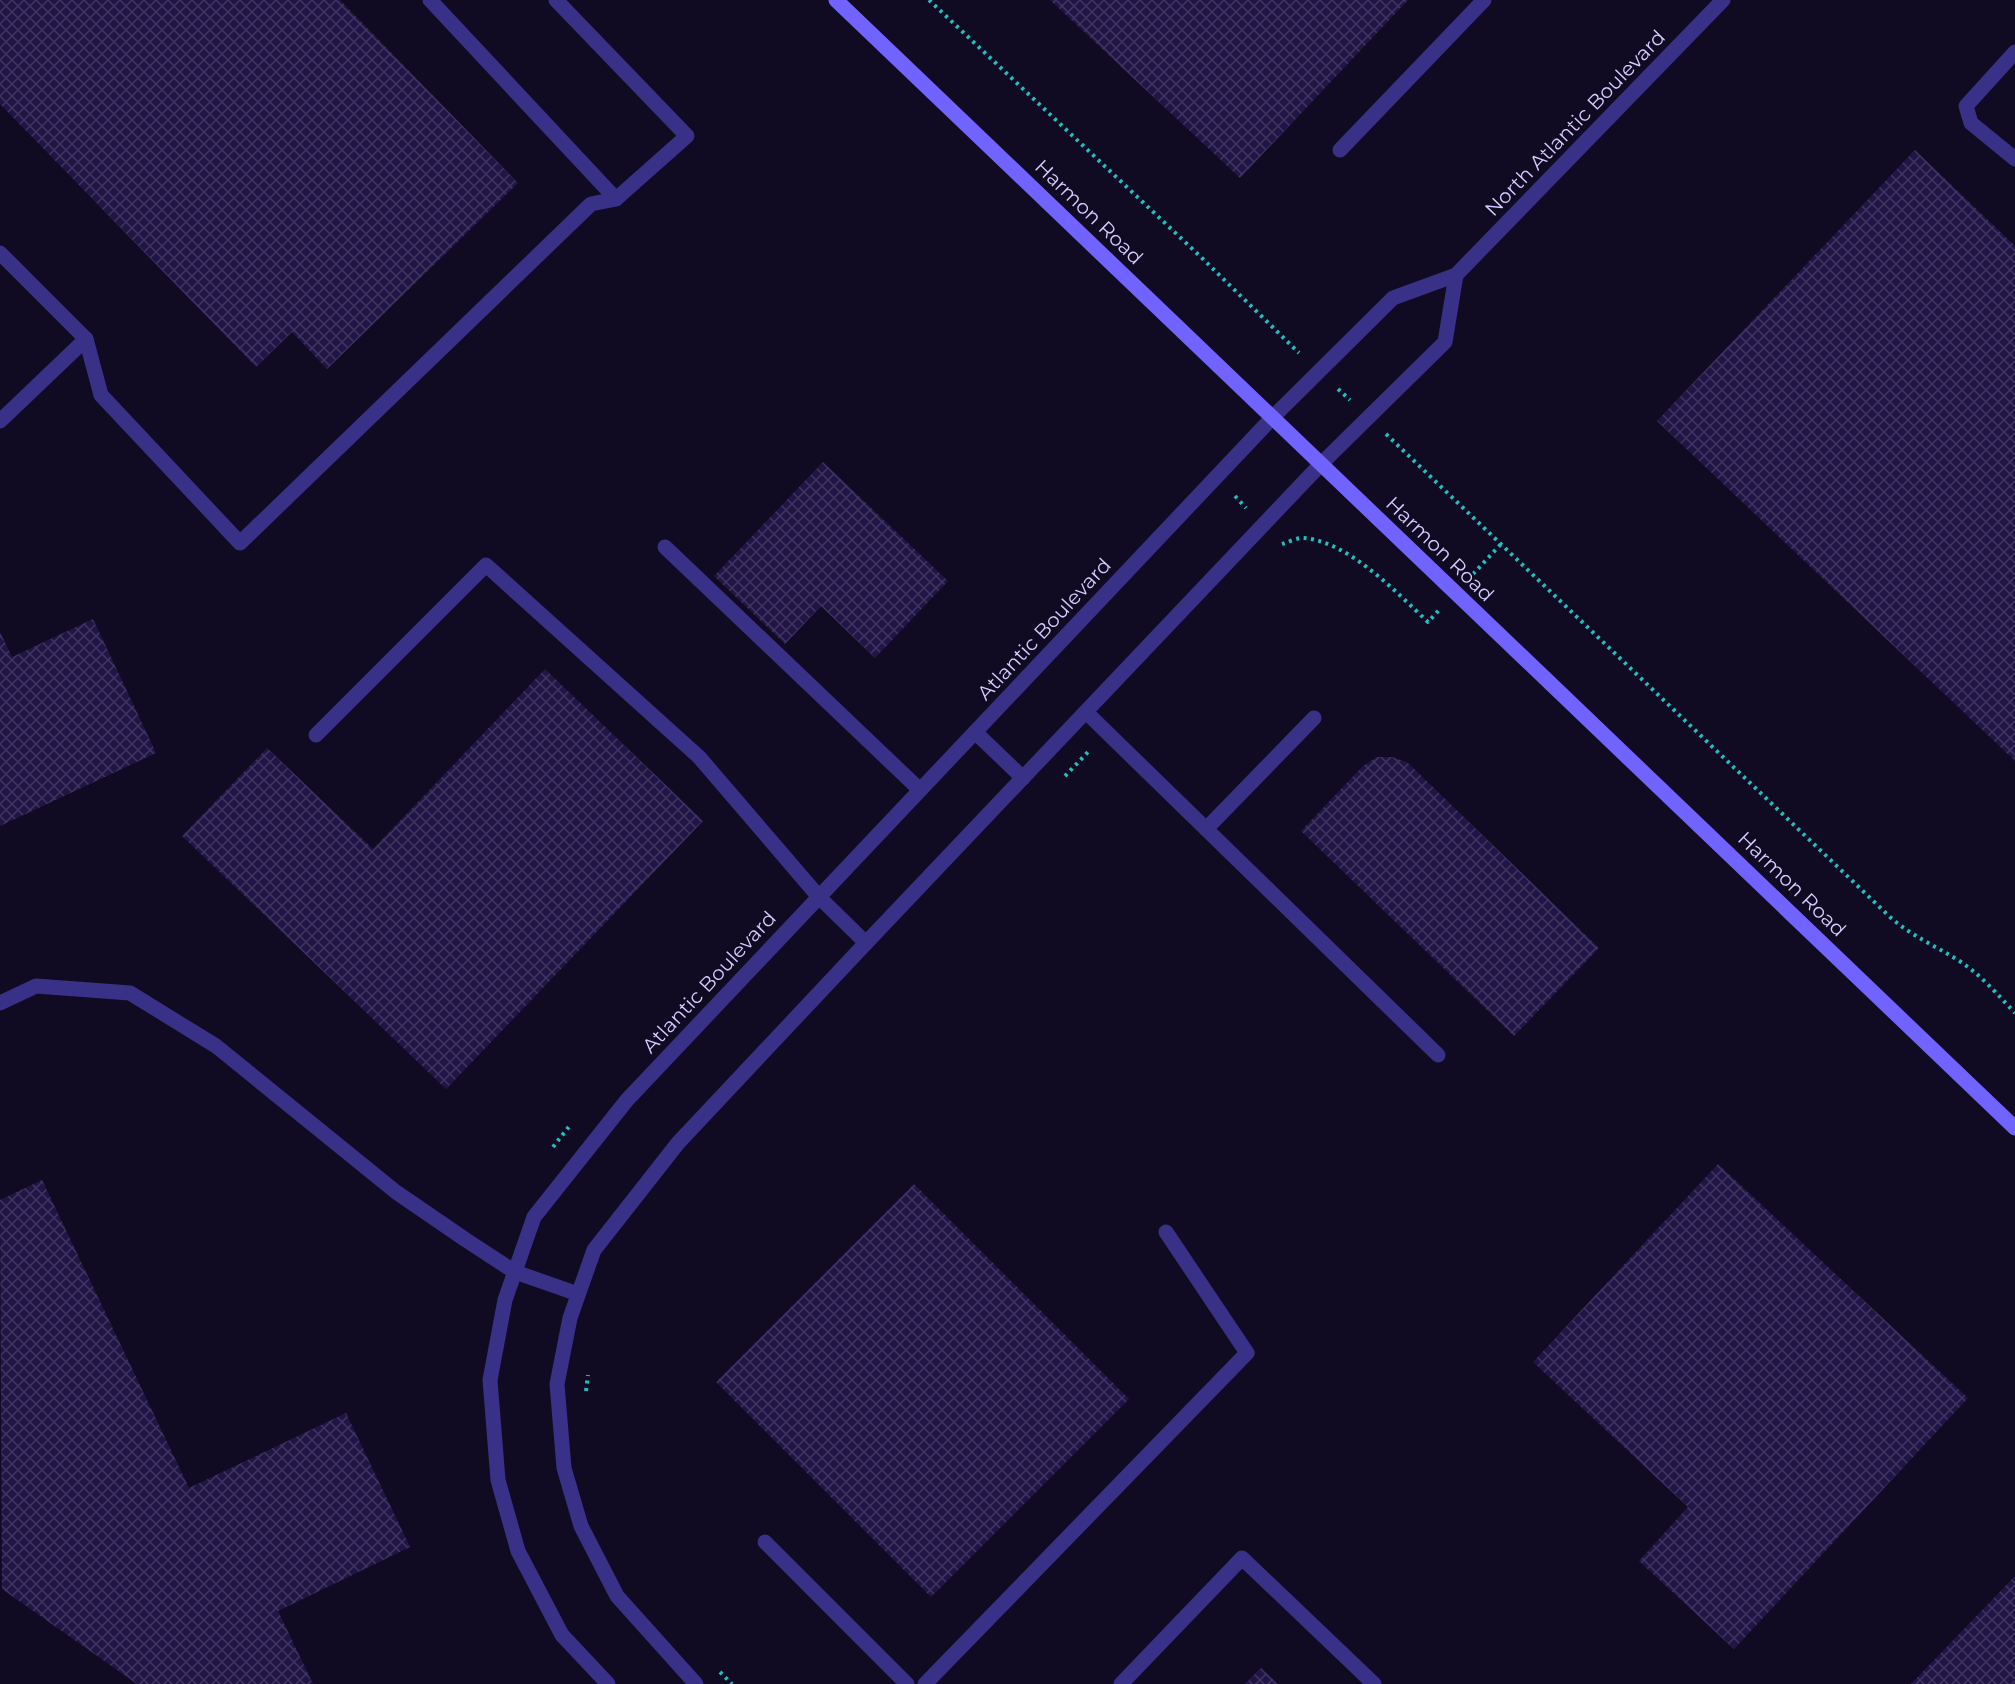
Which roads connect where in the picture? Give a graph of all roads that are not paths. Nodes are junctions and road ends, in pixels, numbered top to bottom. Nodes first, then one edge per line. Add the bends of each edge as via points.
1 (430, 0) edge
2 (556, 0) edge
3 (836, 0) edge
4 (1484, 0) edge
5 (1723, 0) edge
6 (2015, 52) edge
7 (1340, 150) dead end
8 (2015, 159) edge
9 (616, 199) junction
10 (0, 253) edge
11 (1456, 275) junction
12 (86, 339) junction
13 (1273, 417) junction
14 (0, 422) edge
15 (1321, 464) junction
16 (665, 547) dead end
17 (1086, 712) junction
18 (1314, 718) dead end
19 (975, 732) junction
20 (316, 735) dead end
21 (1023, 778) junction
22 (920, 790) junction
23 (1206, 829) junction
24 (819, 897) junction
25 (866, 943) junction
26 (0, 1004) edge
27 (1438, 1055) dead end
28 (2015, 1128) edge
29 (1166, 1232) dead end
30 (515, 1272) junction
31 (578, 1294) junction
32 (765, 1542) dead end
33 (608, 1684) edge
34 (696, 1684) edge
35 (907, 1684) edge
36 (925, 1684) edge
37 (1121, 1684) edge
38 (1374, 1684) edge

1 - 9 street
2 - 9 street via 687,136
3 - 13 street, Harmon Road
4 - 7 street
5 - 11 street, North Atlantic Boulevard
6 - 8 street via 1966,106 1971,123
9 - 12 street via 591,204 240,543 101,394
10 - 12 street
11 - 13 street, North Atlantic Boulevard via 1393,298
11 - 15 street via 1445,342
12 - 14 street
13 - 15 street, Harmon Road
13 - 19 street, Atlantic Boulevard
15 - 17 street
15 - 28 street, Harmon Road
16 - 22 street
17 - 21 street
17 - 23 street
18 - 23 street
19 - 21 street
19 - 22 street, Atlantic Boulevard
20 - 24 street via 486,565 699,757
21 - 25 street
22 - 24 street, Atlantic Boulevard
23 - 27 street
24 - 25 street
24 - 30 street, Atlantic Boulevard via 627,1100 534,1217
25 - 31 street via 678,1143 594,1250
26 - 30 street via 36,986 130,993 216,1046 396,1192
29 - 36 street via 1247,1353
30 - 31 street
30 - 33 street, Atlantic Boulevard via 505,1300 489,1380 498,1480 518,1551 562,1635
31 - 34 street via 557,1384 564,1468 581,1526 617,1596
32 - 35 street
37 - 38 street via 1242,1558

